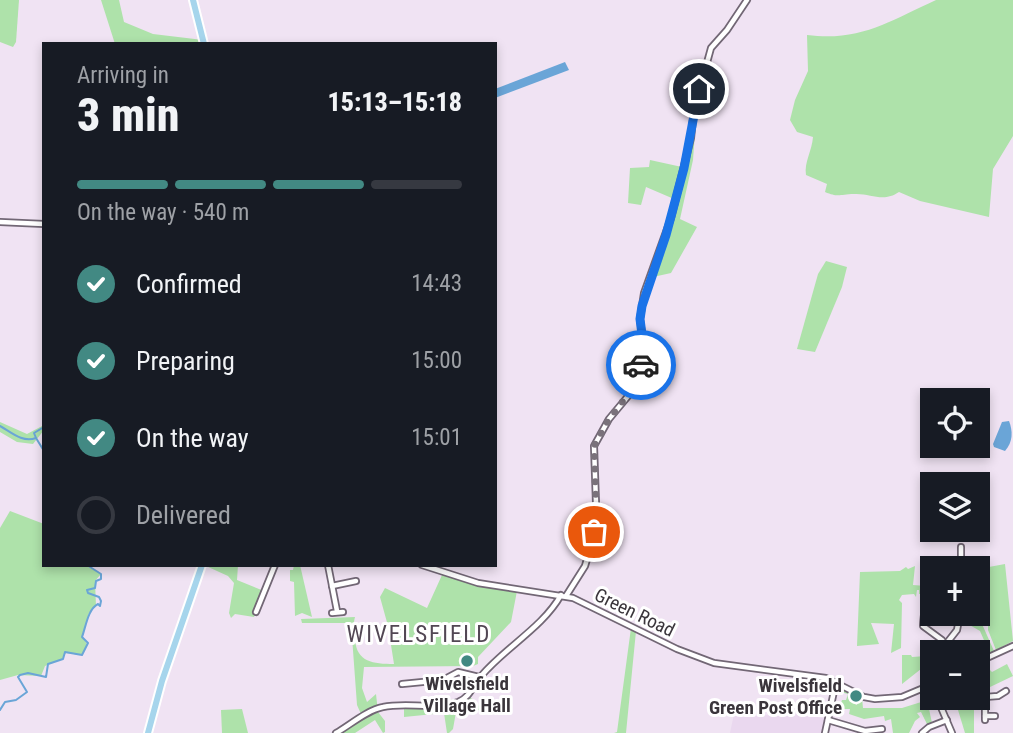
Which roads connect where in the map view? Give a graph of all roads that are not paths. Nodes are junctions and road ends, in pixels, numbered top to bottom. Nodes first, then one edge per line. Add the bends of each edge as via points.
1 (193, 0) edge
2 (747, 0) edge
3 (204, 42) edge
4 (0, 222) edge
5 (42, 224) edge
6 (961, 547) dead end
7 (961, 556) edge
8 (201, 567) edge
9 (274, 567) edge
10 (328, 567) edge
11 (428, 567) edge
12 (356, 581) dead end
13 (332, 586) junction
14 (564, 595) junction
15 (259, 609) dead end
16 (338, 612) dead end
17 (924, 626) edge
18 (939, 640) edge
19 (1013, 646) edge
20 (990, 657) edge
21 (479, 677) junction
22 (836, 682) junction
23 (402, 684) dead end
24 (920, 690) edge
25 (1006, 691) dead end
26 (990, 697) edge
27 (942, 710) edge
28 (985, 710) edge
29 (995, 716) dead end
30 (828, 720) junction
31 (947, 720) junction
32 (882, 729) dead end
33 (148, 733) edge
34 (336, 733) edge
35 (825, 733) edge
36 (922, 733) edge
37 (952, 733) edge

1 - 3 main road
2 - 14 street via 710,48 671,218 644,293 640,372 594,446 593,538 584,566
4 - 5 street
6 - 7 street
8 - 33 main road
9 - 15 street
10 - 13 street
11 - 14 street, Green Road via 478,583
12 - 13 street
13 - 16 street
14 - 21 street
14 - 22 street, Green Road via 702,659
17 - 18 street
19 - 20 street
21 - 23 street via 458,672 443,680
21 - 34 street via 468,695 456,703 383,707
22 - 24 street, Green Road via 878,699
22 - 30 street
25 - 26 street
27 - 31 street
28 - 29 street via 985,718
30 - 32 street via 865,731
30 - 35 street
31 - 36 street
31 - 37 street

